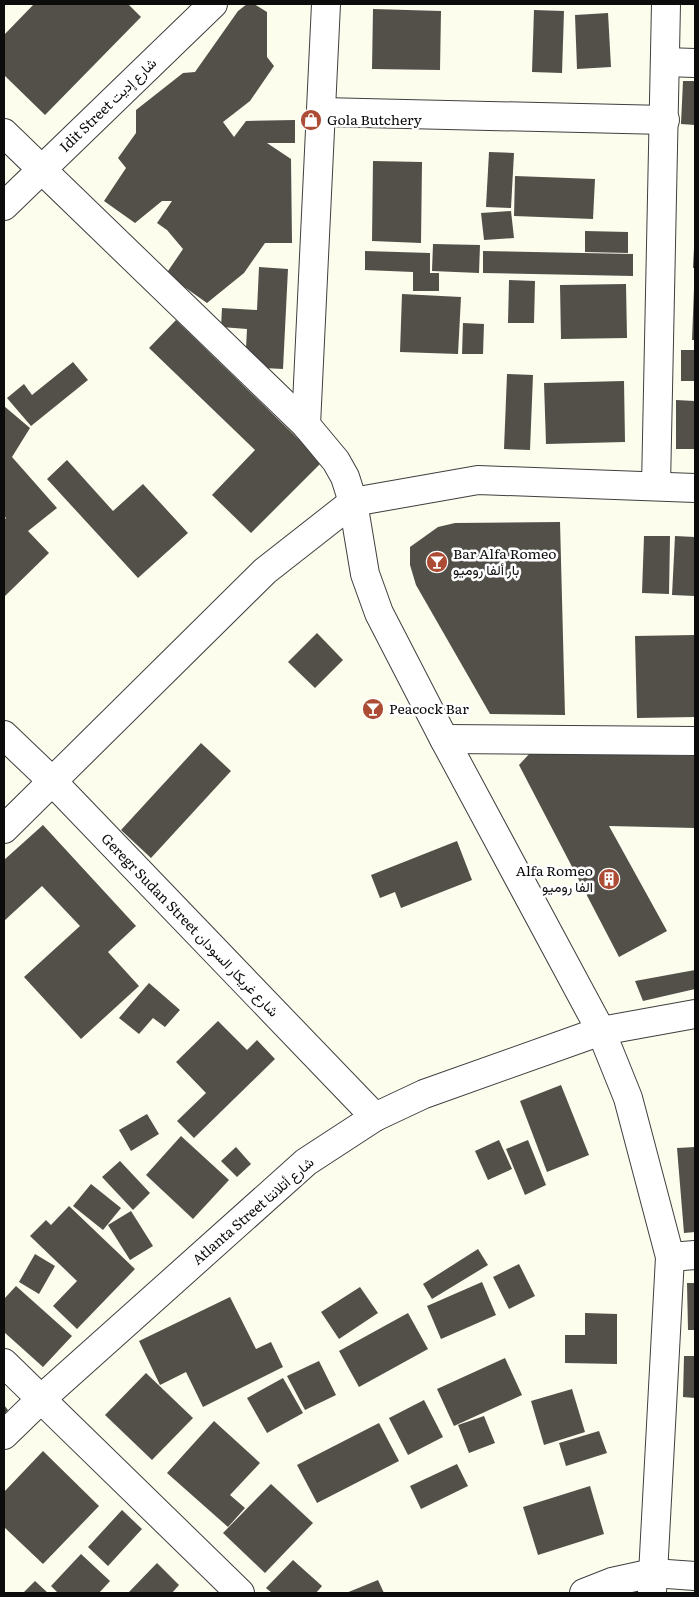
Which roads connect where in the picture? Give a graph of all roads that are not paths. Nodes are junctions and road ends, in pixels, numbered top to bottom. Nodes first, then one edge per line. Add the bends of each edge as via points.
1 (214, 4) edge
2 (326, 4) edge
3 (666, 4) edge
4 (665, 62) junction
5 (695, 63) edge
6 (322, 112) junction
7 (665, 120) junction
8 (4, 133) edge
9 (41, 170) junction
10 (4, 206) edge
11 (306, 425) junction
12 (656, 486) junction
13 (695, 488) edge
14 (353, 502) junction
15 (4, 735) edge
16 (444, 739) junction
17 (695, 741) edge
18 (52, 781) junction
19 (4, 829) edge
20 (695, 1014) edge
21 (601, 1031) junction
22 (375, 1117) junction
23 (683, 1256) edge
24 (4, 1363) edge
25 (40, 1400) junction
26 (4, 1435) edge
27 (695, 1576) edge
28 (653, 1583) edge
29 (240, 1593) edge
30 (584, 1593) edge

1 - 9 street, Idit Street شارع إديت
2 - 6 street
3 - 4 street
4 - 5 street
4 - 7 street
6 - 7 street
6 - 11 street
7 - 12 street
8 - 9 street
9 - 10 street, Idit Street شارع إديت
9 - 11 street
11 - 14 street via 336,461 345,476
12 - 13 street
12 - 14 street via 478,480
14 - 16 street via 365,574 376,605
14 - 18 street via 265,571
15 - 18 street, Geregr Sudan Street شارع غريكار السودان
16 - 17 street
16 - 21 street
18 - 19 street
18 - 22 street, Geregr Sudan Street شارع غريكار السودان
20 - 21 street, Atlanta Street شارع أتلانتا
21 - 22 street, Atlanta Street شارع أتلانتا via 424,1094
21 - 23 street
22 - 25 street, Atlanta Street شارع أتلانتا via 306,1162
23 - 28 street
24 - 25 street
25 - 26 street, Atlanta Street شارع أتلانتا
25 - 29 street
27 - 28 street
28 - 30 street via 612,1582

